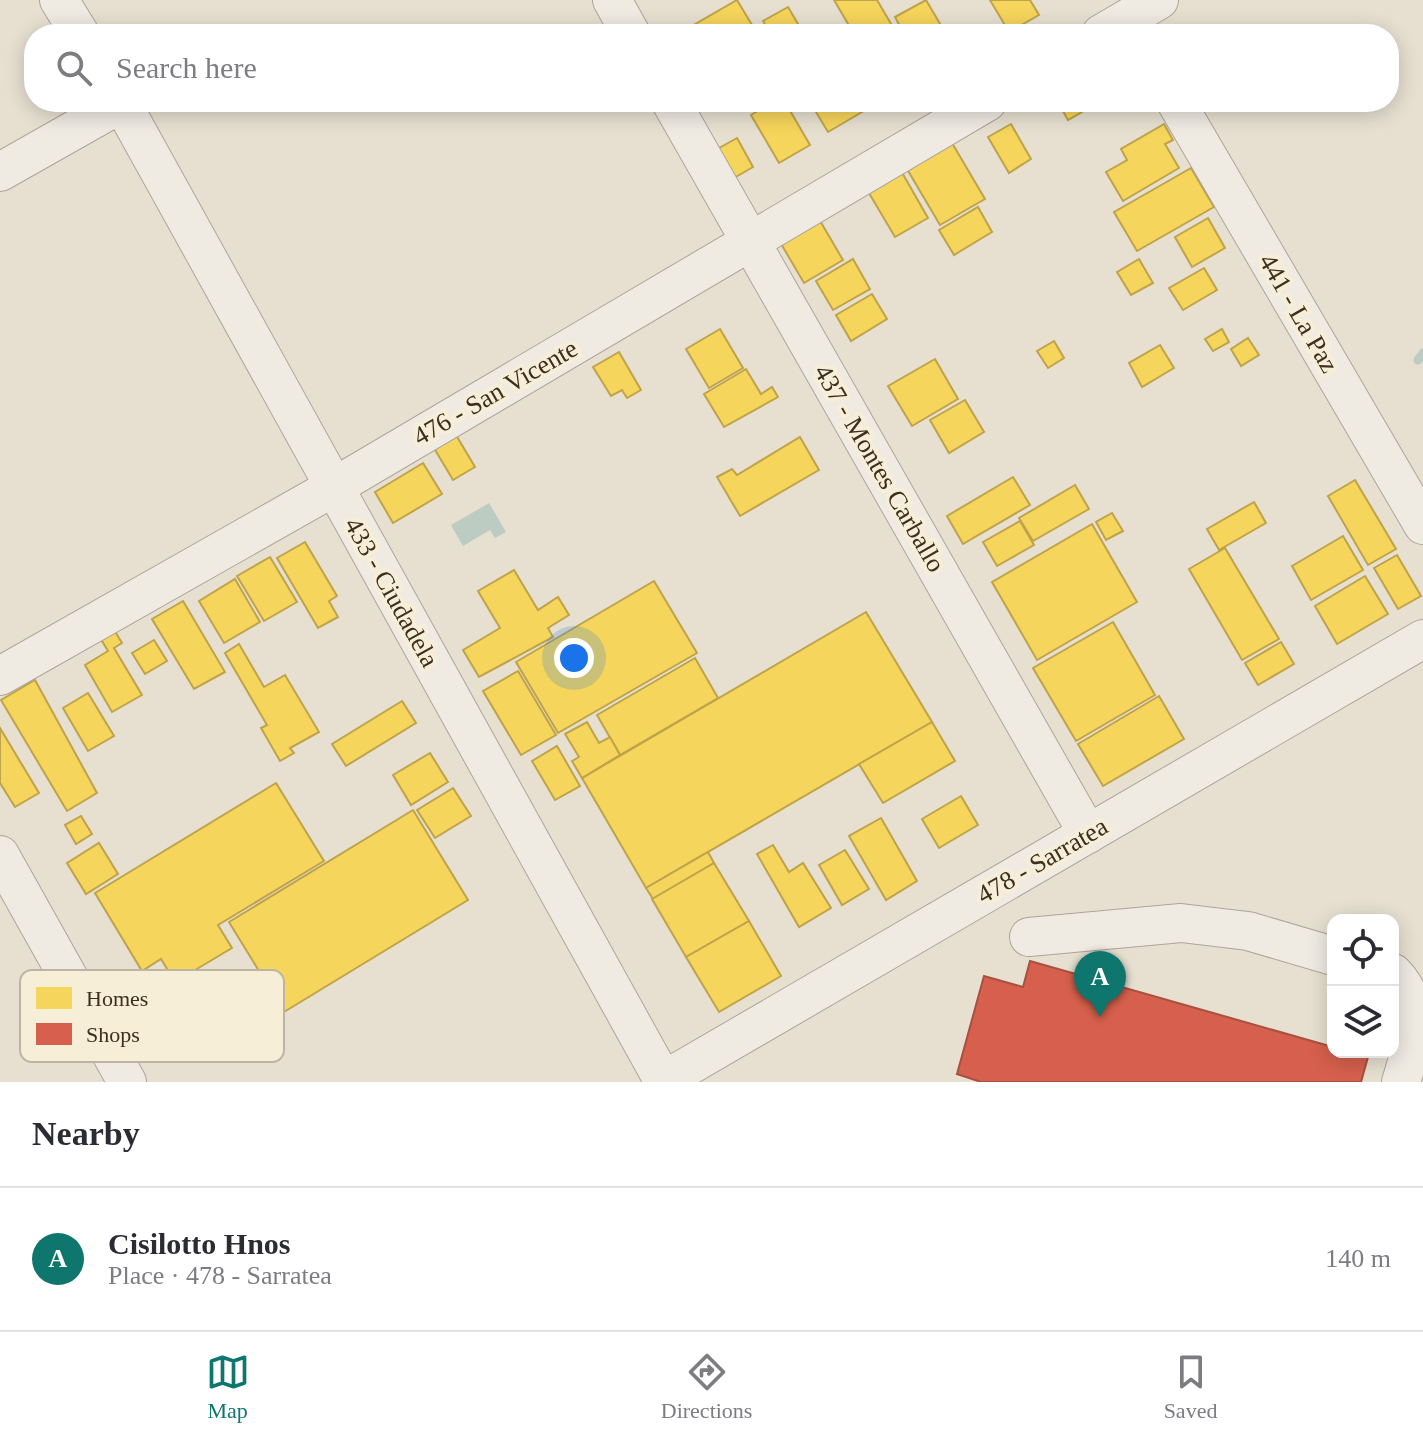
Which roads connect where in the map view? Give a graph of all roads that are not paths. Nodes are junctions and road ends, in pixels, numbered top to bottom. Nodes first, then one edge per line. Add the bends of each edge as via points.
1 (59, 0) edge
2 (612, 0) edge
3 (74, 24) edge
4 (625, 24) edge
5 (104, 112) edge
6 (127, 112) edge
7 (677, 112) edge
8 (970, 112) edge
9 (1182, 112) edge
10 (0, 172) edge
11 (752, 242) junction
12 (334, 487) junction
13 (1423, 525) edge
14 (1423, 639) edge
15 (0, 676) edge
16 (1088, 834) junction
17 (0, 855) edge
18 (1029, 937) dead end
19 (1327, 954) edge
20 (64, 970) edge
21 (1399, 977) edge
22 (116, 1062) edge
23 (127, 1082) edge
24 (663, 1082) edge
25 (1401, 1082) edge

1 - 3 street
2 - 4 street
5 - 10 street
6 - 12 street, 433 - Ciudadela
7 - 11 street, 437 - Montes Carballo
8 - 11 street, 476 - San Vicente
9 - 13 street, 441 - La Paz
11 - 12 street, 476 - San Vicente
11 - 16 street, 437 - Montes Carballo
12 - 15 street, 476 - San Vicente
12 - 24 street, 433 - Ciudadela
14 - 16 street, 478 - Sarratea
16 - 24 street, 478 - Sarratea
17 - 20 street
18 - 19 street via 1181,923 1221,926
21 - 25 street via 1411,986 1420,1008
22 - 23 street

